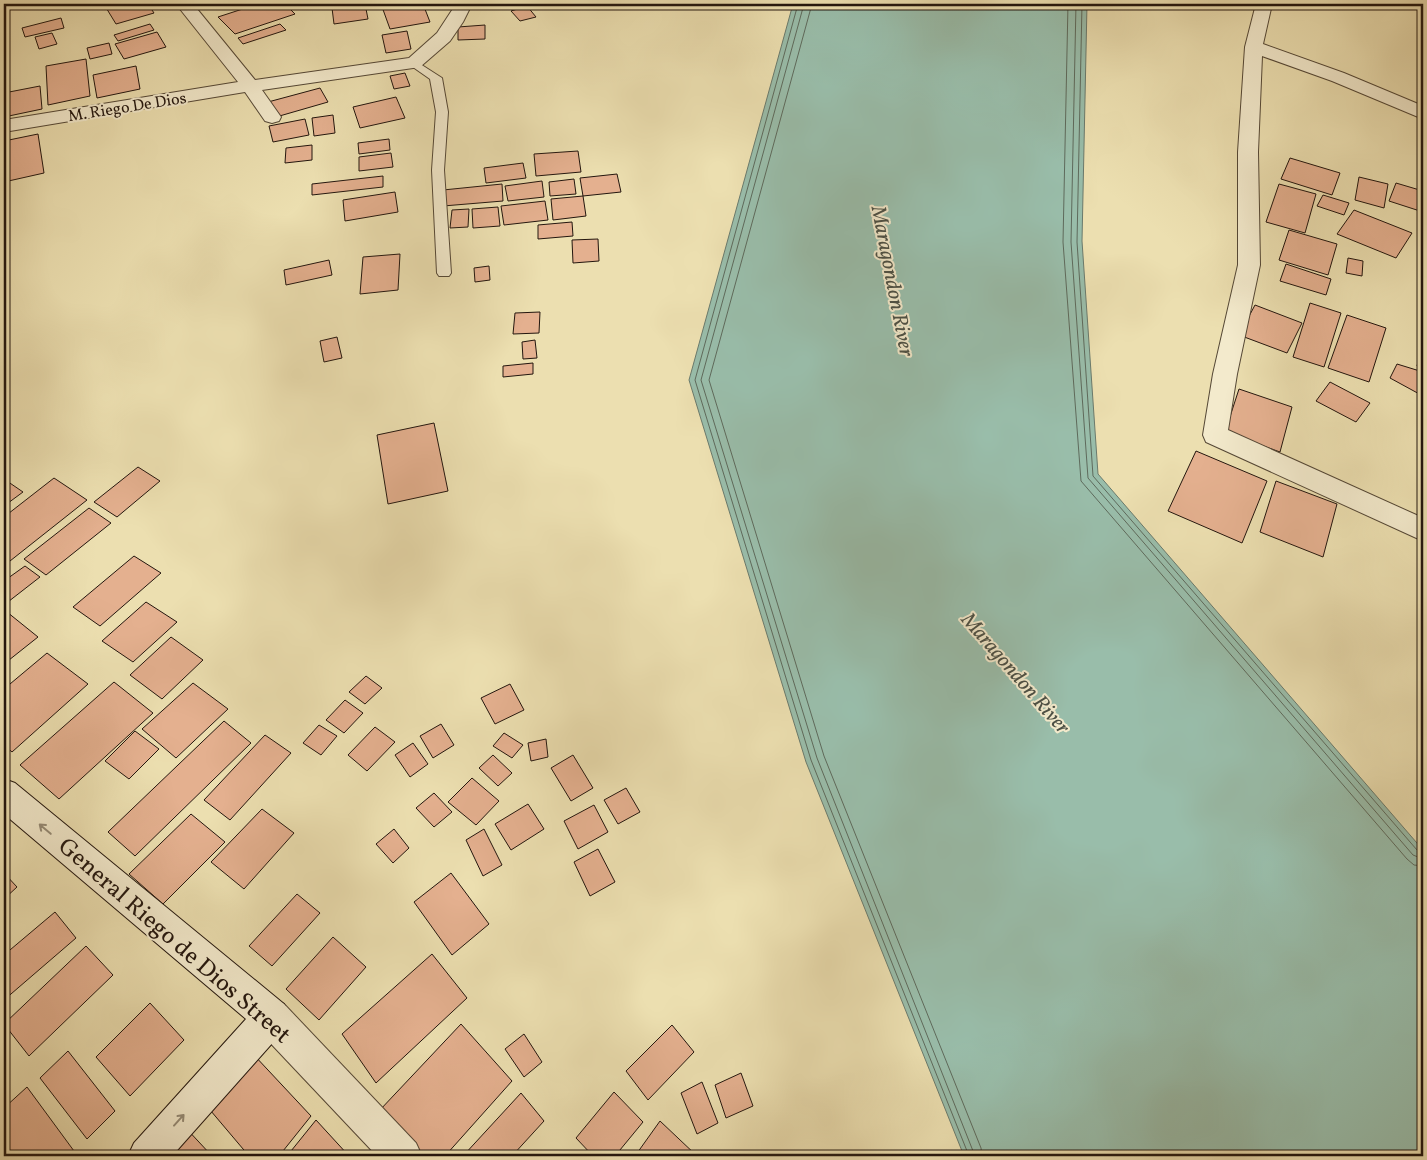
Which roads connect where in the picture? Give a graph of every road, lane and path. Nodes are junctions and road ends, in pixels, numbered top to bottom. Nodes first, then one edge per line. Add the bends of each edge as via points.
1 (184, 4) edge
2 (464, 4) edge
3 (1264, 4) edge
4 (1254, 46) junction
5 (414, 63) junction
6 (250, 86) junction
7 (1423, 113) edge
8 (272, 117) dead end
9 (4, 126) edge
10 (444, 273) dead end
11 (1423, 530) edge
12 (4, 794) edge
13 (271, 1016) junction
14 (147, 1156) edge
15 (402, 1156) edge

1 - 6 street
2 - 5 street via 455,24 434,49
3 - 4 street
4 - 7 street
4 - 11 street via 1248,152 1249,265 1214,435
5 - 6 street, M. Riego De Dios
5 - 10 lane via 436,78 442,112 438,170
6 - 8 street
6 - 9 street, M. Riego De Dios
13 -> 12 street, General Riego de Dios Street
14 -> 13 street
13 - 15 street, General Riego de Dios Street

